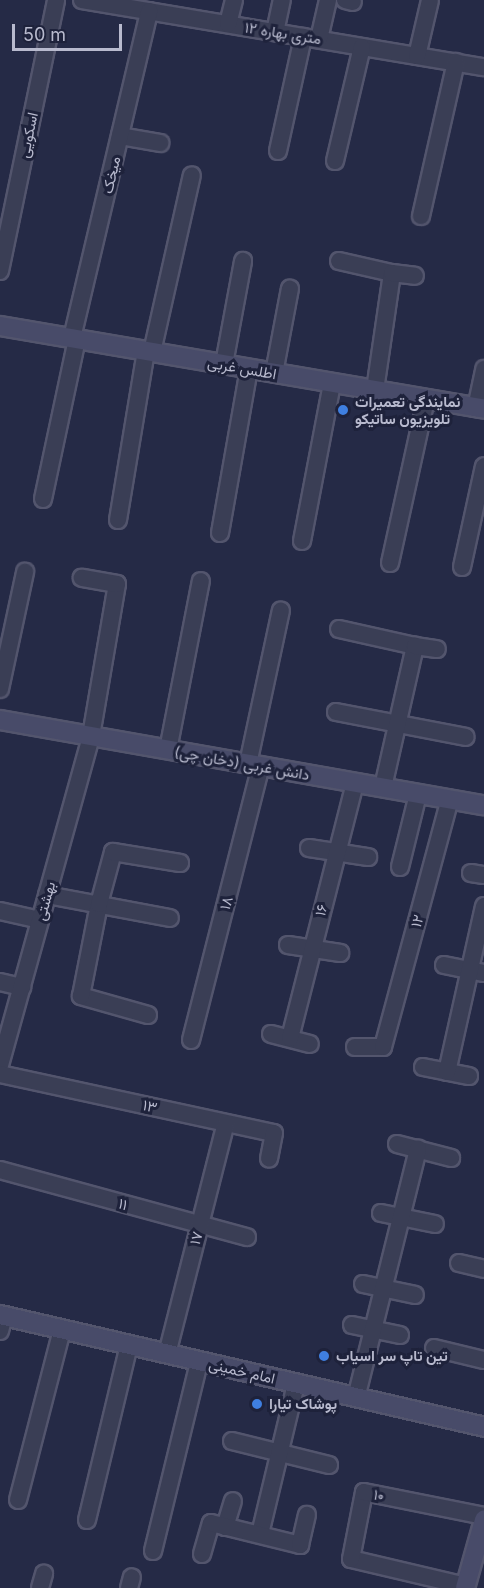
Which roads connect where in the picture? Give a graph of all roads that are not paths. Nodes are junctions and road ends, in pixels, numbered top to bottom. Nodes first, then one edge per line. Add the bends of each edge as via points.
1 (56, 0) edge
2 (82, 0) edge
3 (234, 0) edge
4 (282, 0) edge
5 (328, 0) edge
6 (430, 0) edge
7 (126, 4) edge
8 (149, 11) junction
9 (228, 24) junction
10 (275, 32) junction
11 (311, 38) junction
12 (362, 47) junction
13 (417, 56) junction
14 (456, 62) junction
15 (484, 67) edge
16 (120, 135) junction
17 (160, 143) dead end
18 (278, 151) dead end
19 (334, 161) dead end
20 (192, 175) dead end
21 (421, 216) dead end
22 (243, 261) dead end
23 (339, 261) dead end
24 (0, 271) edge
25 (392, 273) junction
26 (415, 276) dead end
27 (290, 288) dead end
28 (0, 326) edge
29 (75, 339) junction
30 (149, 351) junction
31 (224, 364) junction
32 (249, 369) junction
33 (484, 369) edge
34 (274, 373) junction
35 (332, 383) junction
36 (375, 390) junction
37 (426, 399) junction
38 (480, 408) edge
39 (484, 466) edge
40 (43, 499) dead end
41 (117, 520) dead end
42 (220, 533) dead end
43 (302, 541) dead end
44 (390, 563) dead end
45 (462, 567) dead end
46 (25, 572) dead end
47 (82, 578) dead end
48 (201, 581) dead end
49 (282, 610) dead end
50 (339, 629) dead end
51 (415, 646) junction
52 (437, 649) dead end
53 (0, 689) edge
54 (336, 712) dead end
55 (0, 720) edge
56 (397, 725) junction
57 (91, 736) junction
58 (466, 737) dead end
59 (168, 750) junction
60 (254, 765) junction
61 (355, 783) junction
62 (383, 788) junction
63 (418, 794) junction
64 (450, 799) junction
65 (484, 805) edge
66 (309, 848) dead end
67 (336, 851) junction
68 (368, 857) dead end
69 (180, 863) dead end
70 (400, 867) dead end
71 (47, 895) junction
72 (99, 904) junction
73 (484, 906) edge
74 (0, 911) edge
75 (170, 918) dead end
76 (40, 920) junction
77 (288, 945) dead end
78 (311, 949) junction
79 (340, 953) dead end
80 (444, 964) dead end
81 (476, 972) edge
82 (0, 982) edge
83 (22, 987) junction
84 (148, 1015) dead end
85 (271, 1034) dead end
86 (290, 1038) junction
87 (191, 1040) dead end
88 (310, 1044) dead end
89 (354, 1047) dead end
90 (0, 1065) edge
91 (423, 1067) dead end
92 (447, 1072) junction
93 (0, 1074) edge
94 (469, 1076) dead end
95 (226, 1123) junction
96 (397, 1144) dead end
97 (418, 1149) junction
98 (451, 1158) dead end
99 (269, 1159) dead end
100 (0, 1170) edge
101 (381, 1213) dead end
102 (402, 1217) junction
103 (199, 1224) junction
104 (435, 1224) dead end
105 (247, 1237) dead end
106 (459, 1263) dead end
107 (484, 1269) edge
108 (363, 1284) dead end
109 (384, 1288) junction
110 (415, 1295) dead end
111 (1, 1321) edge
112 (352, 1324) dead end
113 (374, 1329) junction
114 (62, 1330) junction
115 (400, 1335) dead end
116 (129, 1345) junction
117 (434, 1348) dead end
118 (167, 1354) junction
119 (484, 1360) edge
120 (199, 1362) junction
121 (296, 1384) junction
122 (356, 1398) junction
123 (484, 1427) edge
124 (232, 1441) dead end
125 (279, 1453) junction
126 (329, 1465) dead end
127 (18, 1500) dead end
128 (233, 1501) dead end
129 (307, 1515) dead end
130 (484, 1518) edge
131 (87, 1520) dead end
132 (225, 1527) junction
133 (260, 1534) junction
134 (153, 1551) dead end
135 (480, 1551) edge
136 (202, 1554) dead end
137 (466, 1587) edge

1 - 24 street, اسکویی
2 - 7 street, ۱۲ متری بهاره
3 - 9 street
4 - 10 street
5 - 11 street
6 - 13 street
7 - 8 street, ۱۲ متری بهاره
8 - 9 street, ۱۲ متری بهاره
8 - 16 street, میخک
9 - 10 street, ۱۲ متری بهاره
10 - 11 street, ۱۲ متری بهاره
11 - 12 street, ۱۲ متری بهاره
11 - 18 street
12 - 13 street, ۱۲ متری بهاره
12 - 19 street
13 - 14 street, ۱۲ متری بهاره
14 - 15 street, ۱۲ متری بهاره
14 - 21 street
16 - 17 street
16 - 29 street, میخک
20 - 30 street
22 - 31 street
23 - 25 street
25 - 26 street
25 - 36 street
27 - 34 street
28 - 29 street, اطلس غربی
29 - 30 street, اطلس غربی
29 - 40 street, میخک
30 - 31 street, اطلس غربی
30 - 41 street
31 - 32 street, اطلس غربی
32 - 34 street, اطلس غربی
32 - 42 street
33 - 38 street
34 - 35 street, اطلس غربی
35 - 36 street, اطلس غربی
35 - 43 street
36 - 37 street, اطلس غربی
37 - 38 street, اطلس غربی
37 - 44 street
39 - 45 street
46 - 53 street
47 - 57 street, بهشتی via 117,584
48 - 59 street
49 - 60 street
50 - 51 street
51 - 52 street
51 - 56 street
54 - 56 street
55 - 57 street, دانش غربی (دخان چی)
56 - 58 street
56 - 62 street
57 - 59 street, دانش غربی (دخان چی)
57 - 71 street, بهشتی
59 - 60 street, دانش غربی (دخان چی)
60 - 61 street, دانش غربی (دخان چی)
60 - 87 street, ۱۸
61 - 62 street, دانش غربی (دخان چی)
61 - 67 street, ۱۶
62 - 63 street, دانش غربی (دخان چی)
63 - 64 street, دانش غربی (دخان چی)
63 - 70 street
64 - 65 street, دانش غربی (دخان چی)
64 - 89 street, ۱۲ via 384,1042 380,1051
66 - 67 street
67 - 68 street
67 - 78 street, ۱۶
69 - 72 street via 113,852
71 - 72 street
71 - 76 street, بهشتی
72 - 75 street
72 - 84 street via 81,996
73 - 81 street
74 - 76 street
76 - 83 street, بهشتی
77 - 78 street
78 - 79 street
78 - 86 street, ۱۶
80 - 81 street
81 - 92 street
82 - 83 street
83 - 90 street, بهشتی
85 - 86 street
86 - 88 street
91 - 92 street
92 - 94 street
93 - 95 street, ۱۳
95 - 99 street, ۱۳ via 274,1133
95 - 103 street, ۱۷
96 - 97 street
97 - 98 street
97 - 102 street
100 - 103 street, ۱۱
101 - 102 street
102 - 104 street
102 - 109 street
103 - 105 street, ۱۱
103 - 118 street, ۱۷
106 - 107 street
108 - 109 street
109 - 110 street
109 - 113 street
111 - 114 street, امام خمینی
112 - 113 street
113 - 115 street
113 - 122 street
114 - 116 street, امام خمینی
114 - 127 street
116 - 118 street, امام خمینی
116 - 131 street
117 - 119 street
118 - 120 street, امام خمینی
120 - 121 street, امام خمینی
120 - 134 street
121 - 122 street, امام خمینی
121 - 125 street
122 - 123 street, امام خمینی
124 - 125 street
125 - 126 street
125 - 133 street
128 - 132 street
129 - 133 street via 300,1545
130 - 135 street
130 - 137 street, ۱۰ via 364,1492 351,1558
132 - 133 street
132 - 136 street via 211,1523
135 - 137 street

